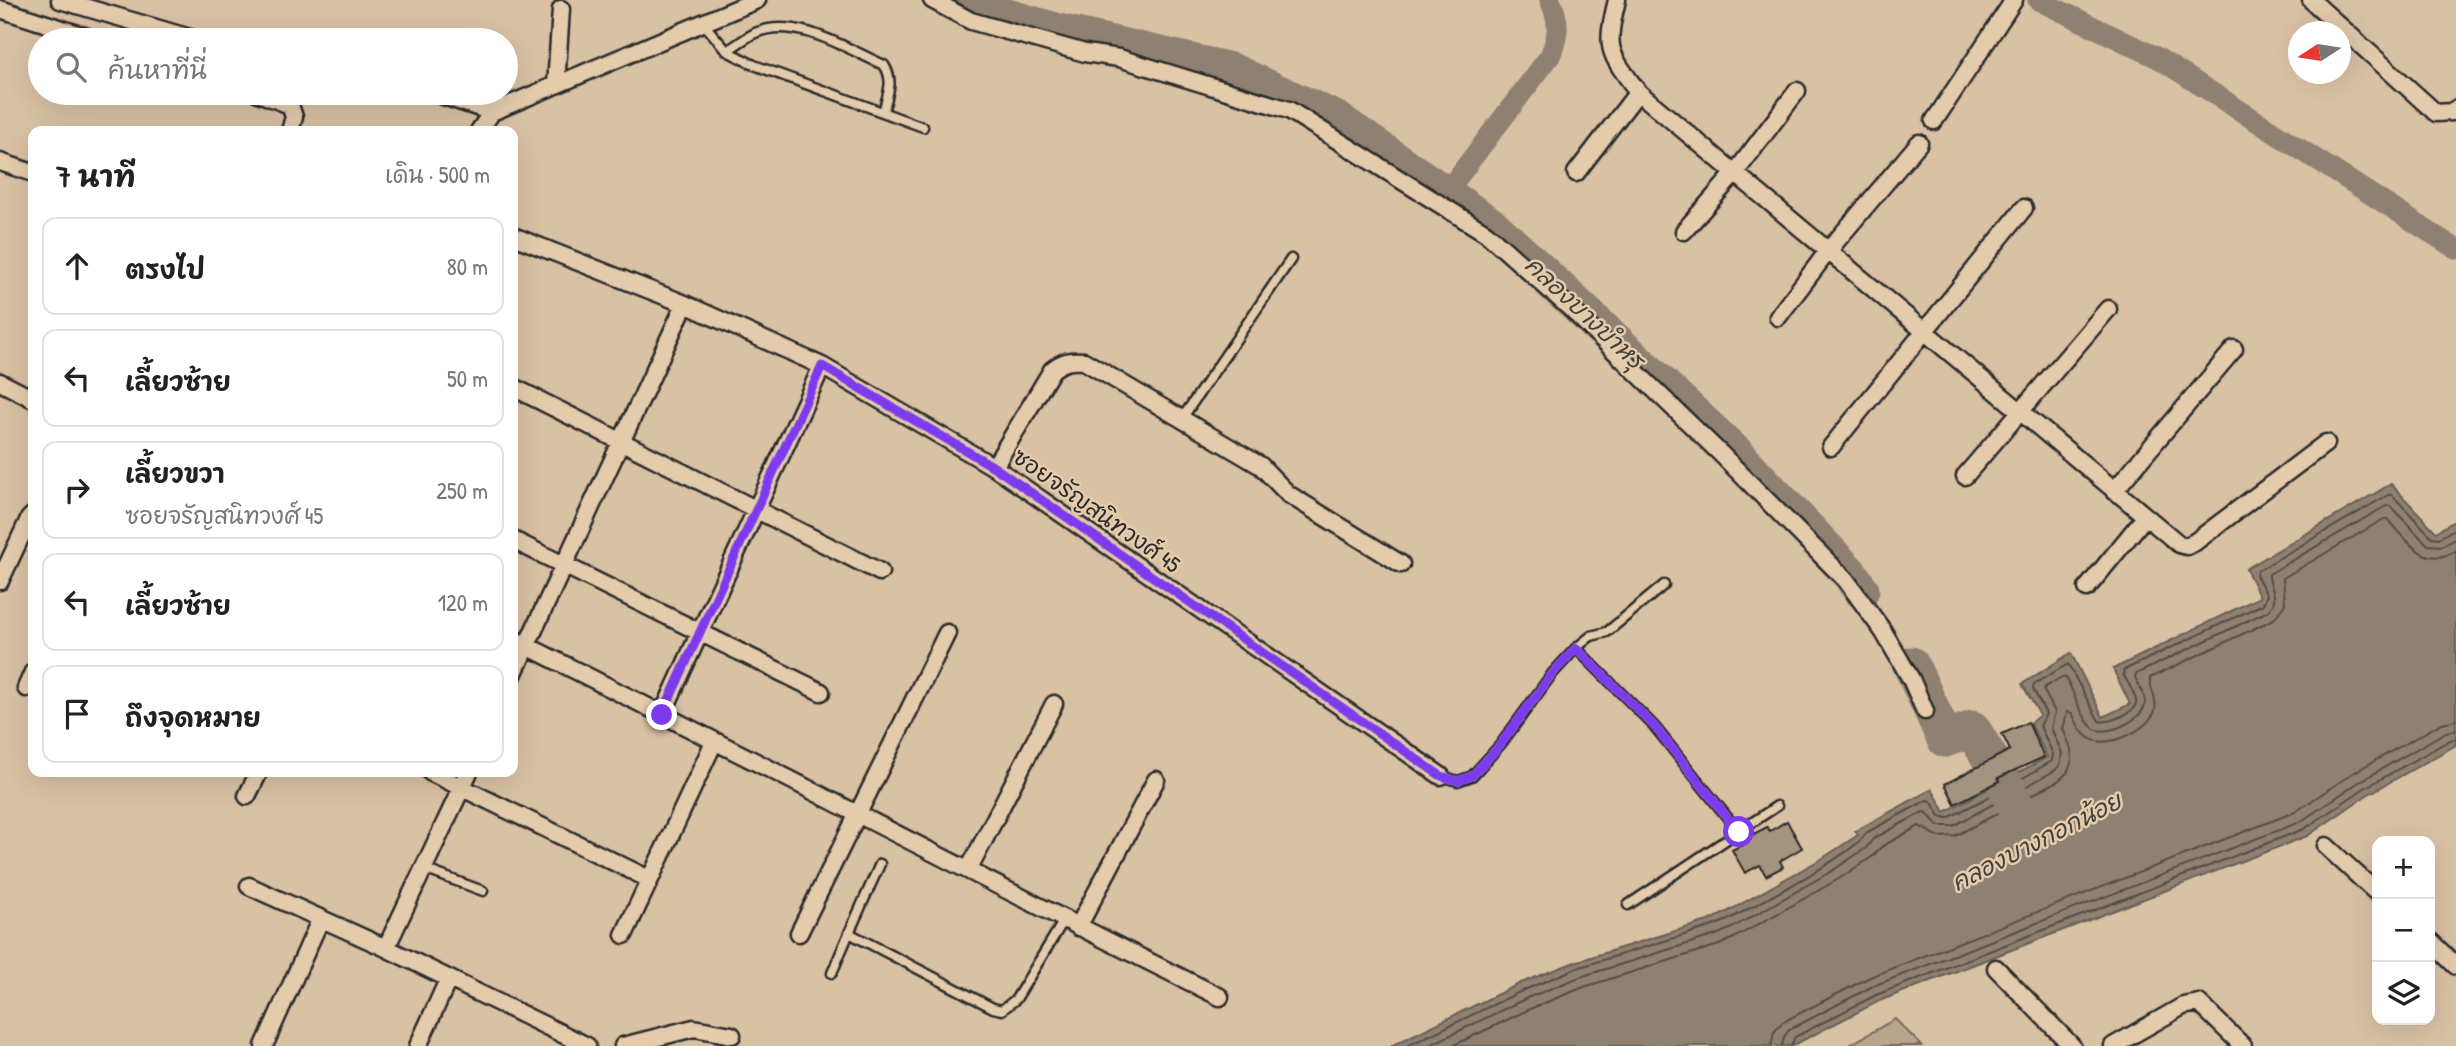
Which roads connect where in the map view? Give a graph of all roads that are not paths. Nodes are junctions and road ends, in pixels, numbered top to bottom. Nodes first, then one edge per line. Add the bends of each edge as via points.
1 (60, 0) edge
2 (757, 0) edge
3 (932, 0) edge
4 (1617, 0) edge
5 (2014, 0) edge
6 (2311, 0) edge
7 (0, 9) edge
8 (561, 9) dead end
9 (703, 23) junction
10 (59, 28) edge
11 (156, 28) edge
12 (727, 51) junction
13 (556, 85) junction
14 (1797, 91) dead end
15 (1638, 92) junction
16 (518, 101) edge
17 (290, 105) edge
18 (471, 105) edge
19 (509, 105) edge
20 (2456, 109) edge
21 (492, 112) junction
22 (883, 112) junction
23 (1934, 121) dead end
24 (291, 126) edge
25 (482, 126) edge
26 (923, 127) dead end
27 (1919, 143) dead end
28 (0, 162) edge
29 (28, 171) edge
30 (1576, 173) dead end
31 (1735, 173) junction
32 (2024, 208) dead end
33 (1684, 231) dead end
34 (518, 238) edge
35 (1828, 251) junction
36 (1291, 259) dead end
37 (685, 304) junction
38 (2108, 309) dead end
39 (1778, 317) dead end
40 (1924, 332) junction
41 (2234, 349) dead end
42 (822, 366) junction
43 (0, 382) edge
44 (518, 390) edge
45 (28, 396) edge
46 (2019, 411) junction
47 (1183, 418) junction
48 (622, 442) junction
49 (2326, 443) dead end
50 (1832, 447) dead end
51 (994, 467) junction
52 (1965, 476) dead end
53 (2113, 491) junction
54 (757, 510) junction
55 (2145, 517) junction
56 (28, 521) edge
57 (518, 542) edge
58 (1401, 564) dead end
59 (563, 565) junction
60 (880, 572) dead end
61 (0, 580) edge
62 (1664, 584) dead end
63 (2087, 588) dead end
64 (700, 632) junction
65 (947, 633) dead end
66 (519, 642) edge
67 (1576, 648) junction
68 (28, 683) edge
69 (26, 688) dead end
70 (821, 692) dead end
71 (1054, 704) dead end
72 (1925, 711) dead end
73 (662, 715) junction
74 (714, 742) junction
75 (1441, 776) joint
76 (256, 777) edge
77 (440, 777) edge
78 (467, 777) edge
79 (1156, 780) dead end
80 (462, 788) junction
81 (247, 796) dead end
82 (1777, 806) dead end
83 (858, 816) junction
84 (1739, 832) junction
85 (2326, 846) dead end
86 (880, 864) dead end
87 (424, 869) junction
88 (969, 869) junction
89 (649, 879) junction
90 (249, 886) dead end
91 (2372, 888) edge
92 (483, 891) dead end
93 (1628, 905) dead end
94 (321, 918) junction
95 (1071, 924) junction
96 (799, 933) dead end
97 (849, 933) junction
98 (624, 935) dead end
99 (2435, 946) edge
100 (386, 948) junction
101 (2456, 965) edge
102 (1996, 968) dead end
103 (832, 973) dead end
104 (448, 980) junction
105 (1220, 997) dead end
106 (732, 1035) dead end
107 (566, 1041) edge
108 (264, 1046) edge
109 (418, 1046) edge
110 (587, 1046) edge
111 (623, 1046) edge
112 (2071, 1046) edge
113 (2113, 1046) edge
114 (2243, 1046) edge

1 - 11 street
2 - 9 street
3 - 72 street via 971,21 1119,58 1289,110 1486,233 1579,317 1846,580 1883,631
4 - 15 street via 1610,45 1615,61
5 - 23 street
6 - 20 street via 2436,113
7 - 10 street
8 - 13 street
9 - 12 lane
9 - 13 street
12 - 22 lane
12 - 22 lane via 755,33 776,28 812,34 884,65 891,82
13 - 16 street
14 - 31 street
15 - 30 street
15 - 31 street
17 - 24 street
18 - 21 street
19 - 21 street
21 - 25 street
22 - 26 lane
27 - 35 street
28 - 29 street
31 - 33 street
31 - 35 street
32 - 40 street
34 - 37 street, ซอยจรัญสนิทวงศ์ 45
35 - 39 street
35 - 40 street
36 - 47 lane
37 - 42 street, ซอยจรัญสนิทวงศ์ 45
37 - 48 street
38 - 46 street
40 - 46 street
40 - 50 street
41 - 53 street
42 - 51 street, ซอยจรัญสนิทวงศ์ 45
42 - 54 street
43 - 45 street
44 - 48 street
46 - 52 street
46 - 53 street
47 - 51 street via 1084,360 1070,360 1061,363 1044,382
47 - 58 street via 1261,466 1288,494
48 - 54 street
48 - 59 street
49 - 55 street via 2187,546
51 - 75 street, ซอยจรัญสนิทวงศ์ 45
53 - 55 street
54 - 60 street
54 - 64 street
55 - 63 street
56 - 61 street
57 - 59 street
59 - 64 street
59 - 66 street
62 - 67 lane via 1607,632 1591,636
64 - 70 street
64 - 73 street
65 - 83 street
66 - 73 street
67 - 75 lane via 1472,776 1458,781
67 - 84 lane via 1654,726
68 - 69 street
71 - 88 street
73 - 74 street
74 - 83 street
74 - 89 street
76 - 81 street
77 - 80 street
78 - 80 street
79 - 95 street
80 - 87 street
80 - 89 street
82 - 84 lane
83 - 88 street
83 - 96 street
84 - 93 lane
85 - 91 street
86 - 97 lane
87 - 92 lane
87 - 100 street
88 - 95 street
89 - 98 street
90 - 94 street
94 - 100 street
94 - 108 street
95 - 97 lane via 1017,999 1002,1010
95 - 105 street
97 - 103 lane
99 - 101 street
100 - 104 street
102 - 112 street
104 - 107 street
104 - 109 street
106 - 111 street via 694,1028
107 - 110 street
113 - 114 street via 2183,1006 2199,1003

